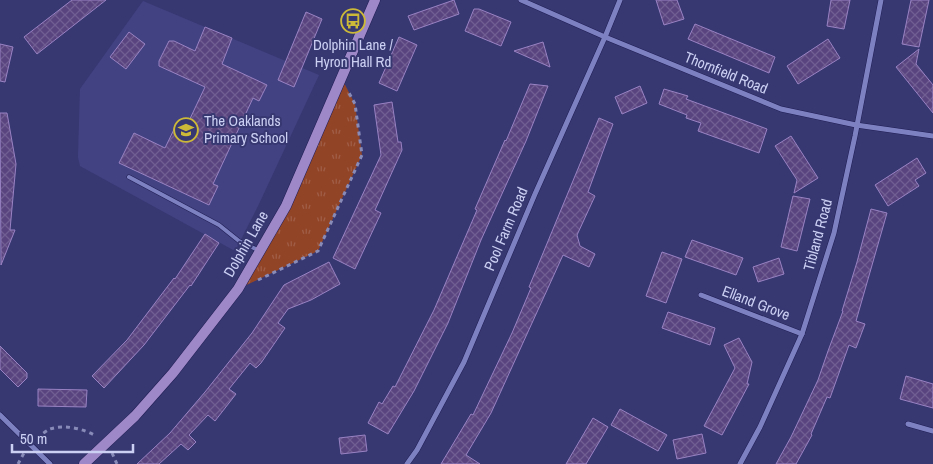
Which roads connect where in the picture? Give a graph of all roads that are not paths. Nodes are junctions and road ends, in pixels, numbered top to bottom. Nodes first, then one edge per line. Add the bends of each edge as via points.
1 (375, 0) edge
2 (520, 0) edge
3 (620, 0) edge
4 (881, 0) edge
5 (605, 37) junction
6 (856, 125) junction
7 (933, 136) edge
8 (129, 177) dead end
9 (260, 251) junction
10 (701, 295) dead end
11 (802, 334) junction
12 (0, 415) edge
13 (908, 424) dead end
14 (933, 431) edge
15 (50, 464) edge
16 (84, 464) edge
17 (407, 464) edge
18 (740, 464) edge

1 - 9 street, Dolphin Lane via 286,206
2 - 5 street, Thornfield Road
3 - 5 street, Pool Farm Road
4 - 6 street, Tibland Road
5 - 6 street, Thornfield Road via 781,109
5 - 17 street, Pool Farm Road via 464,362
6 - 7 street, Thornfield Road
6 - 11 street, Tibland Road via 834,233
8 - 9 lane
9 - 16 street, Dolphin Lane via 238,289 173,373 135,416
10 - 11 street, Elland Grove
11 - 18 street, Tibland Road
12 - 15 street
13 - 14 street

